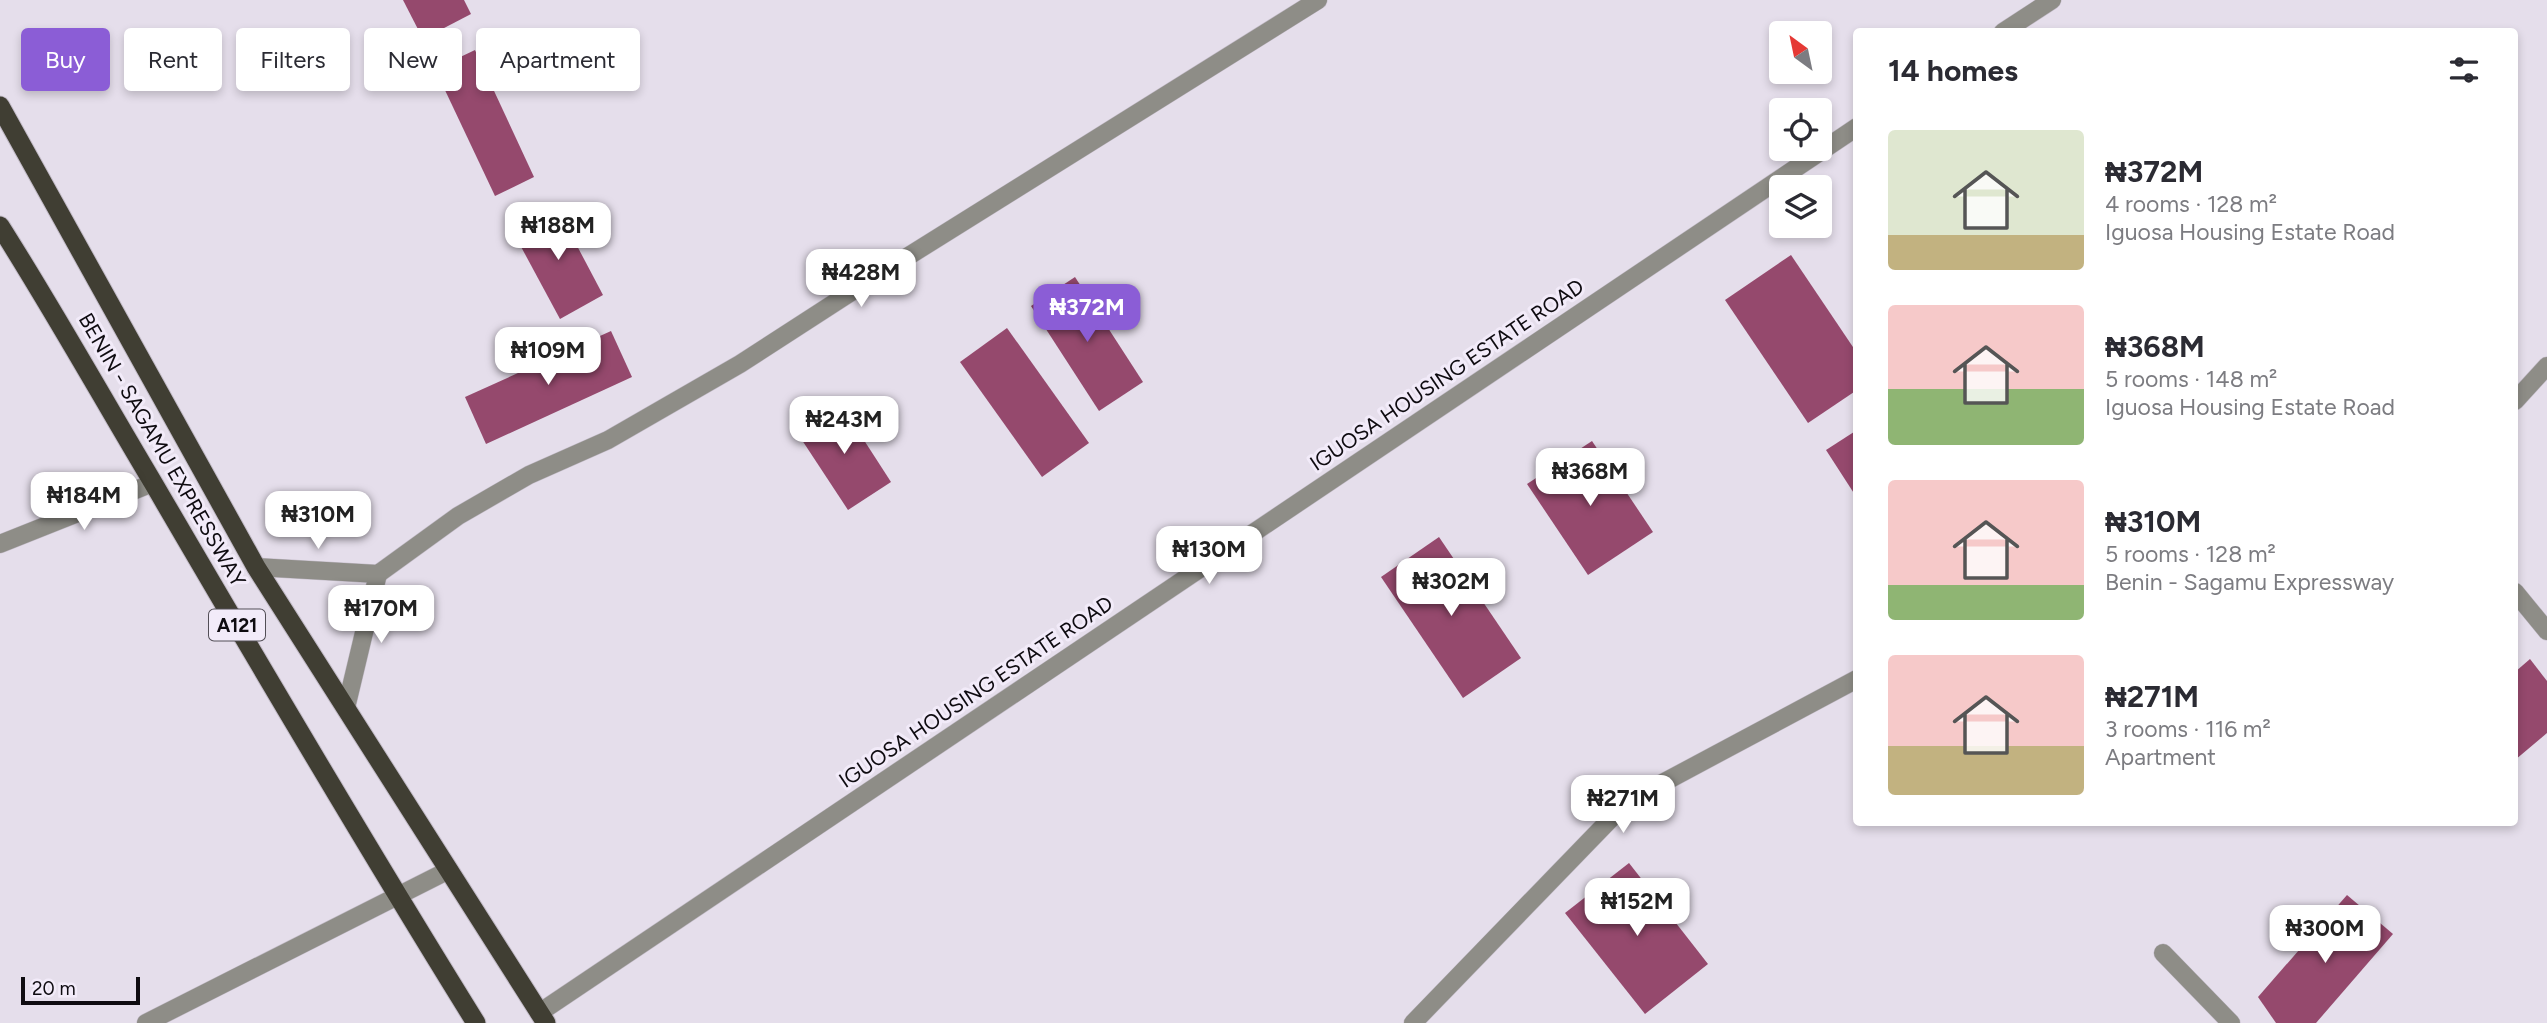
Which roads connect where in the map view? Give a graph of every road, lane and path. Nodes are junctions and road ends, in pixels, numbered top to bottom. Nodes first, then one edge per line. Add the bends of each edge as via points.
1 (1318, 0) edge
2 (2052, 0) edge
3 (2009, 28) edge
4 (0, 106) edge
5 (1853, 130) edge
6 (0, 226) edge
7 (2547, 366) edge
8 (2518, 398) edge
9 (153, 484) junction
10 (0, 544) edge
11 (257, 568) junction
12 (378, 574) junction
13 (2518, 596) edge
14 (2547, 631) edge
15 (1853, 681) edge
16 (346, 708) junction
17 (449, 870) junction
18 (398, 896) junction
19 (2163, 953) dead end
20 (543, 1018) edge
21 (146, 1023) edge
22 (476, 1023) edge
23 (1413, 1023) edge
24 (2231, 1023) edge

1 - 12 street via 740,364 608,440 529,475 458,516
2 - 3 street
4 - 11 highway, A121
5 - 20 street, IGUOSA HOUSING ESTATE ROAD
6 - 9 highway, BENIN - SAGAMU EXPRESSWAY / A121
7 - 8 street
9 - 10 street
9 - 18 highway, BENIN - SAGAMU EXPRESSWAY / A121
11 - 12 street
11 - 16 highway, A121
12 - 16 street
13 - 14 street
15 - 23 street via 1627,802
16 - 17 highway, A121
17 - 18 street
17 - 20 highway, A121
18 - 21 street
18 - 22 highway, BENIN - SAGAMU EXPRESSWAY / A121
19 - 24 street

